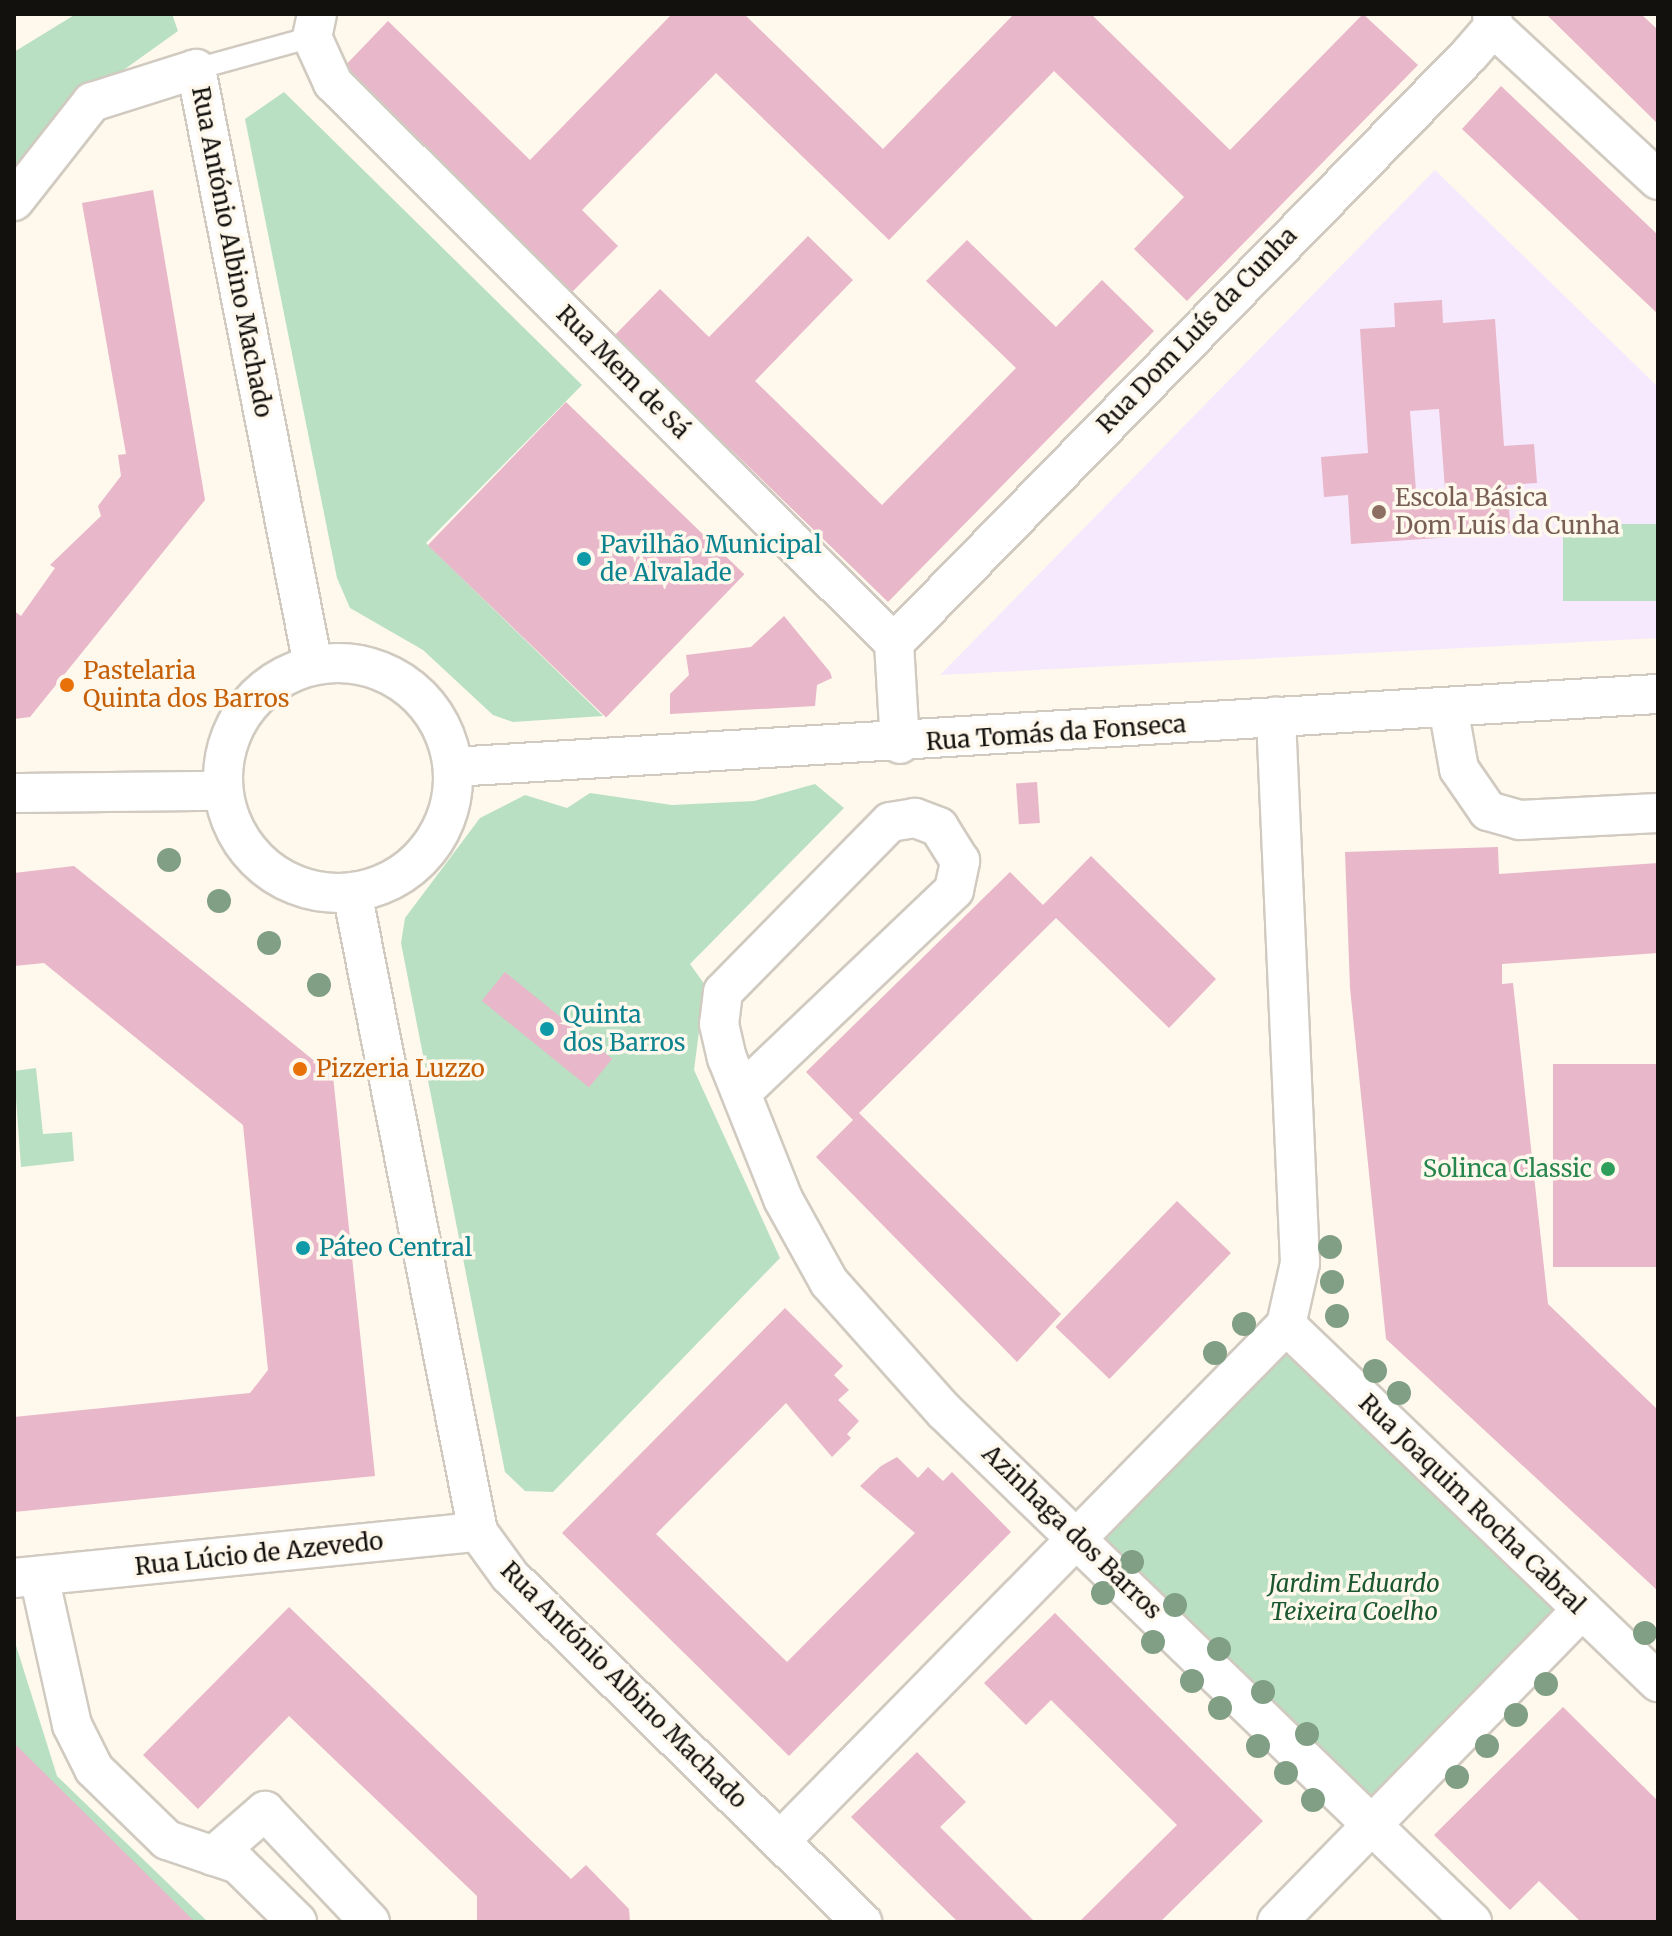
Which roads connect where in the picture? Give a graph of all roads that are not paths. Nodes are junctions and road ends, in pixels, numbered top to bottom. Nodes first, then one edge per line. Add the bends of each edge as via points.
1 (1492, 20) edge
2 (314, 25) edge
3 (196, 69) junction
4 (1658, 180) edge
5 (14, 201) edge
6 (894, 643) junction
7 (313, 665) junction
8 (1658, 694) edge
9 (1448, 707) junction
10 (1276, 717) junction
11 (900, 744) junction
12 (453, 767) junction
13 (222, 791) junction
14 (14, 793) edge
15 (1658, 813) edge
16 (352, 892) junction
17 (742, 1092) junction
18 (1286, 1325) junction
19 (478, 1532) junction
20 (1077, 1535) junction
21 (26, 1577) edge
22 (1582, 1609) junction
23 (1658, 1682) edge
24 (1371, 1825) junction
25 (780, 1841) junction
26 (213, 1856) junction
27 (365, 1920) edge
28 (297, 1922) edge
29 (862, 1922) edge
30 (1277, 1922) edge
31 (1472, 1922) edge

1 - 4 street
1 - 6 street, Rua Dom Luís da Cunha
2 - 3 lane
2 - 6 street, Rua Mem de Sá via 333,83
3 - 5 street, Rua António Albino Machado via 92,102
3 - 7 street, Rua António Albino Machado
6 - 11 street
7 - 12 street via 352,663 390,675 421,698 443,730
7 - 13 street via 255,698 235,725
8 - 9 street, Rua Tomás da Fonseca
9 - 10 street, Rua Tomás da Fonseca
9 - 15 street via 1459,769 1488,811 1520,820
10 - 11 street, Rua Tomás da Fonseca
10 - 18 street via 1300,1263
11 - 12 street, Rua Tomás da Fonseca
12 - 16 street via 442,824 416,863
13 - 14 street
13 - 16 street via 230,820 266,869 292,884
16 - 19 street, Rua António Albino Machado
17 - 17 street, Azinhaga dos Barros via 954,890 956,847 939,827 915,818 890,822 723,992 719,1024
17 - 20 street, Azinhaga dos Barros via 783,1199 829,1282 944,1411
18 - 20 street
18 - 22 street, Rua Joaquim Rocha Cabral
19 - 21 street, Rua Lúcio de Azevedo
19 - 25 street, Rua António Albino Machado via 510,1576
20 - 24 street, Azinhaga dos Barros
20 - 25 street
21 - 26 street, Rua Lúcio de Azevedo via 72,1725 94,1769 167,1840
22 - 23 street, Rua Joaquim Rocha Cabral
22 - 24 street
24 - 30 street
24 - 31 street, Azinhaga dos Barros
25 - 29 street, Rua António Albino Machado
26 - 27 street via 265,1811
26 - 28 street, Rua Lúcio de Azevedo via 238,1864

